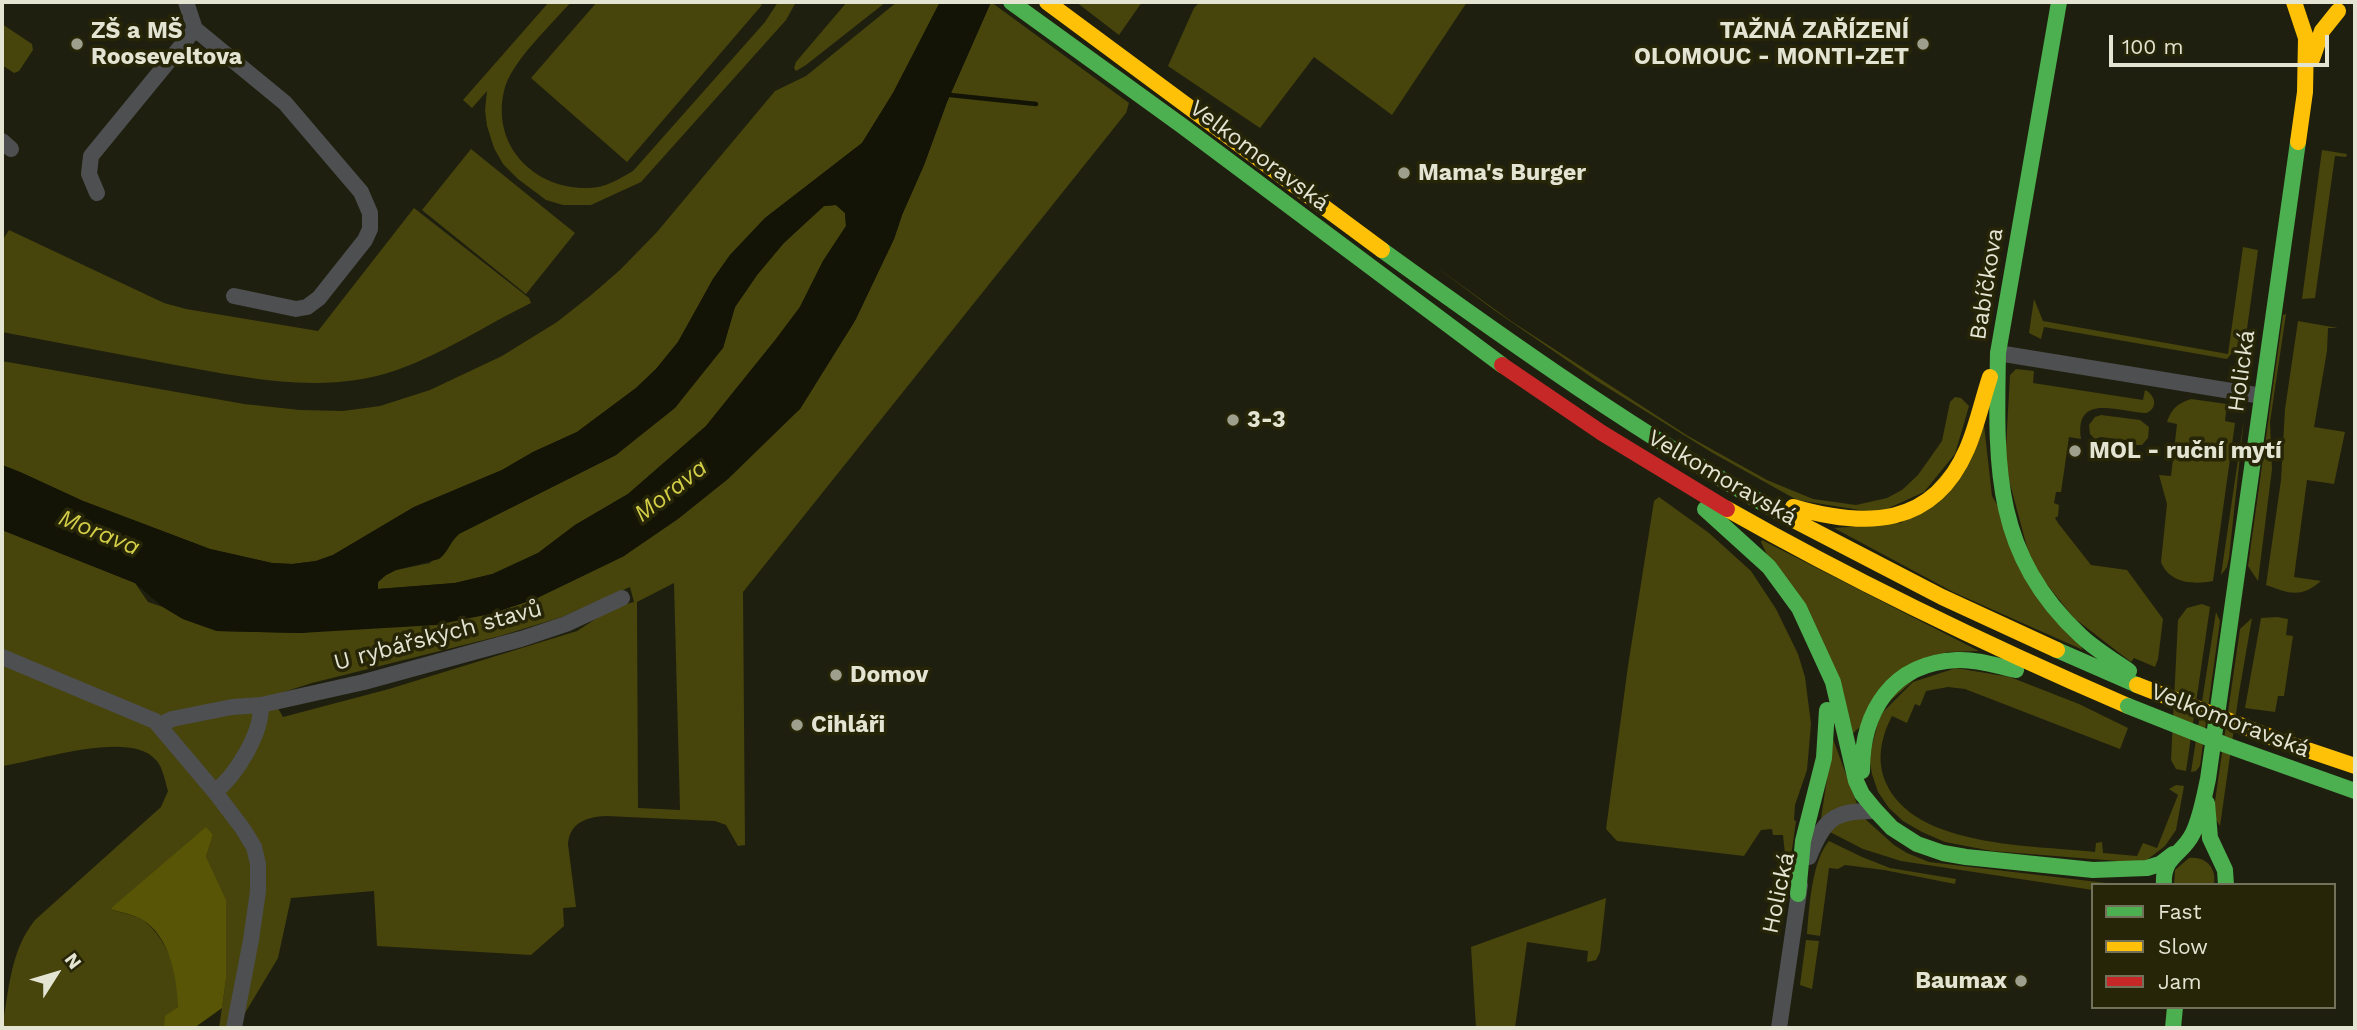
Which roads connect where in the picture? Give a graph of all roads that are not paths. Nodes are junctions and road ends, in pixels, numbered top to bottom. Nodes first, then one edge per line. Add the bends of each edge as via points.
1 (186, 2) edge
2 (1011, 2) edge
3 (1047, 2) edge
4 (2059, 2) edge
5 (2295, 2) edge
6 (2346, 7) edge
7 (195, 29) junction
8 (2305, 92) junction
9 (97, 193) dead end
10 (234, 296) dead end
11 (1998, 353) junction
12 (2262, 396) junction
13 (1669, 474) junction
14 (1738, 489) junction
15 (622, 598) dead end
16 (1815, 644) junction
17 (2, 657) edge
18 (2138, 681) junction
19 (2080, 686) junction
20 (261, 705) junction
21 (160, 725) junction
22 (2355, 766) edge
23 (2207, 782) junction
24 (2355, 791) edge
25 (215, 792) junction
26 (1876, 811) junction
27 (2176, 852) junction
28 (2220, 860) junction
29 (2093, 870) junction
30 (2135, 883) edge
31 (2164, 883) edge
32 (2225, 883) edge
33 (1798, 894) junction
34 (2175, 1009) edge
35 (234, 1028) edge
36 (1779, 1028) edge
37 (2173, 1028) edge

1 - 7 street
2 - 13 main road, Velkomoravská via 1499,363
3 - 14 main road, Velkomoravská via 1556,375
4 - 11 main road, Babíčkova
5 - 6 main road via 2315,14
5 - 8 main road, Holická via 2306,38
6 - 8 main road, Holická via 2318,39
7 - 9 street via 91,156 89,174
7 - 10 street via 285,103 361,192 370,213 365,240 313,304 296,309
8 - 12 main road, Holická
11 - 12 street, Babíčkova
11 - 14 main road via 1962,460 1941,488 1908,512 1874,522 1842,521
11 - 18 main road via 1997,460 2003,505 2016,549 2038,587 2070,624
12 - 23 main road, Holická
13 - 16 main road via 1778,577
13 - 19 main road, Velkomoravská via 1879,591
14 - 18 main road, Velkomoravská via 1853,553 2039,644
15 - 20 street, U rybářských stavů via 521,639
16 - 26 main road via 1833,682 1856,781
16 - 33 main road via 1828,741 1803,844
17 - 21 street
18 - 22 main road, Velkomoravská, bridge via 2182,703
19 - 24 main road, Velkomoravská, bridge
19 - 26 main road via 1975,661 1942,661 1914,670 1878,701 1862,736 1862,775
20 - 21 street, U rybářských stavů via 232,707
20 - 25 street via 247,750
21 - 25 street
23 - 27 main road, Holická via 2191,838
23 - 28 main road, Holická via 2209,833
25 - 35 street via 254,847 258,864 253,928
26 - 29 main road via 1906,838 1934,851
26 - 33 street, Holická via 1843,813 1826,825 1813,846
27 - 28 main road via 2202,848
27 - 29 main road via 2147,868
27 - 31 main road, Holická via 2164,868
28 - 32 main road, Holická
29 - 30 main road
33 - 36 street, Holická
34 - 37 main road

